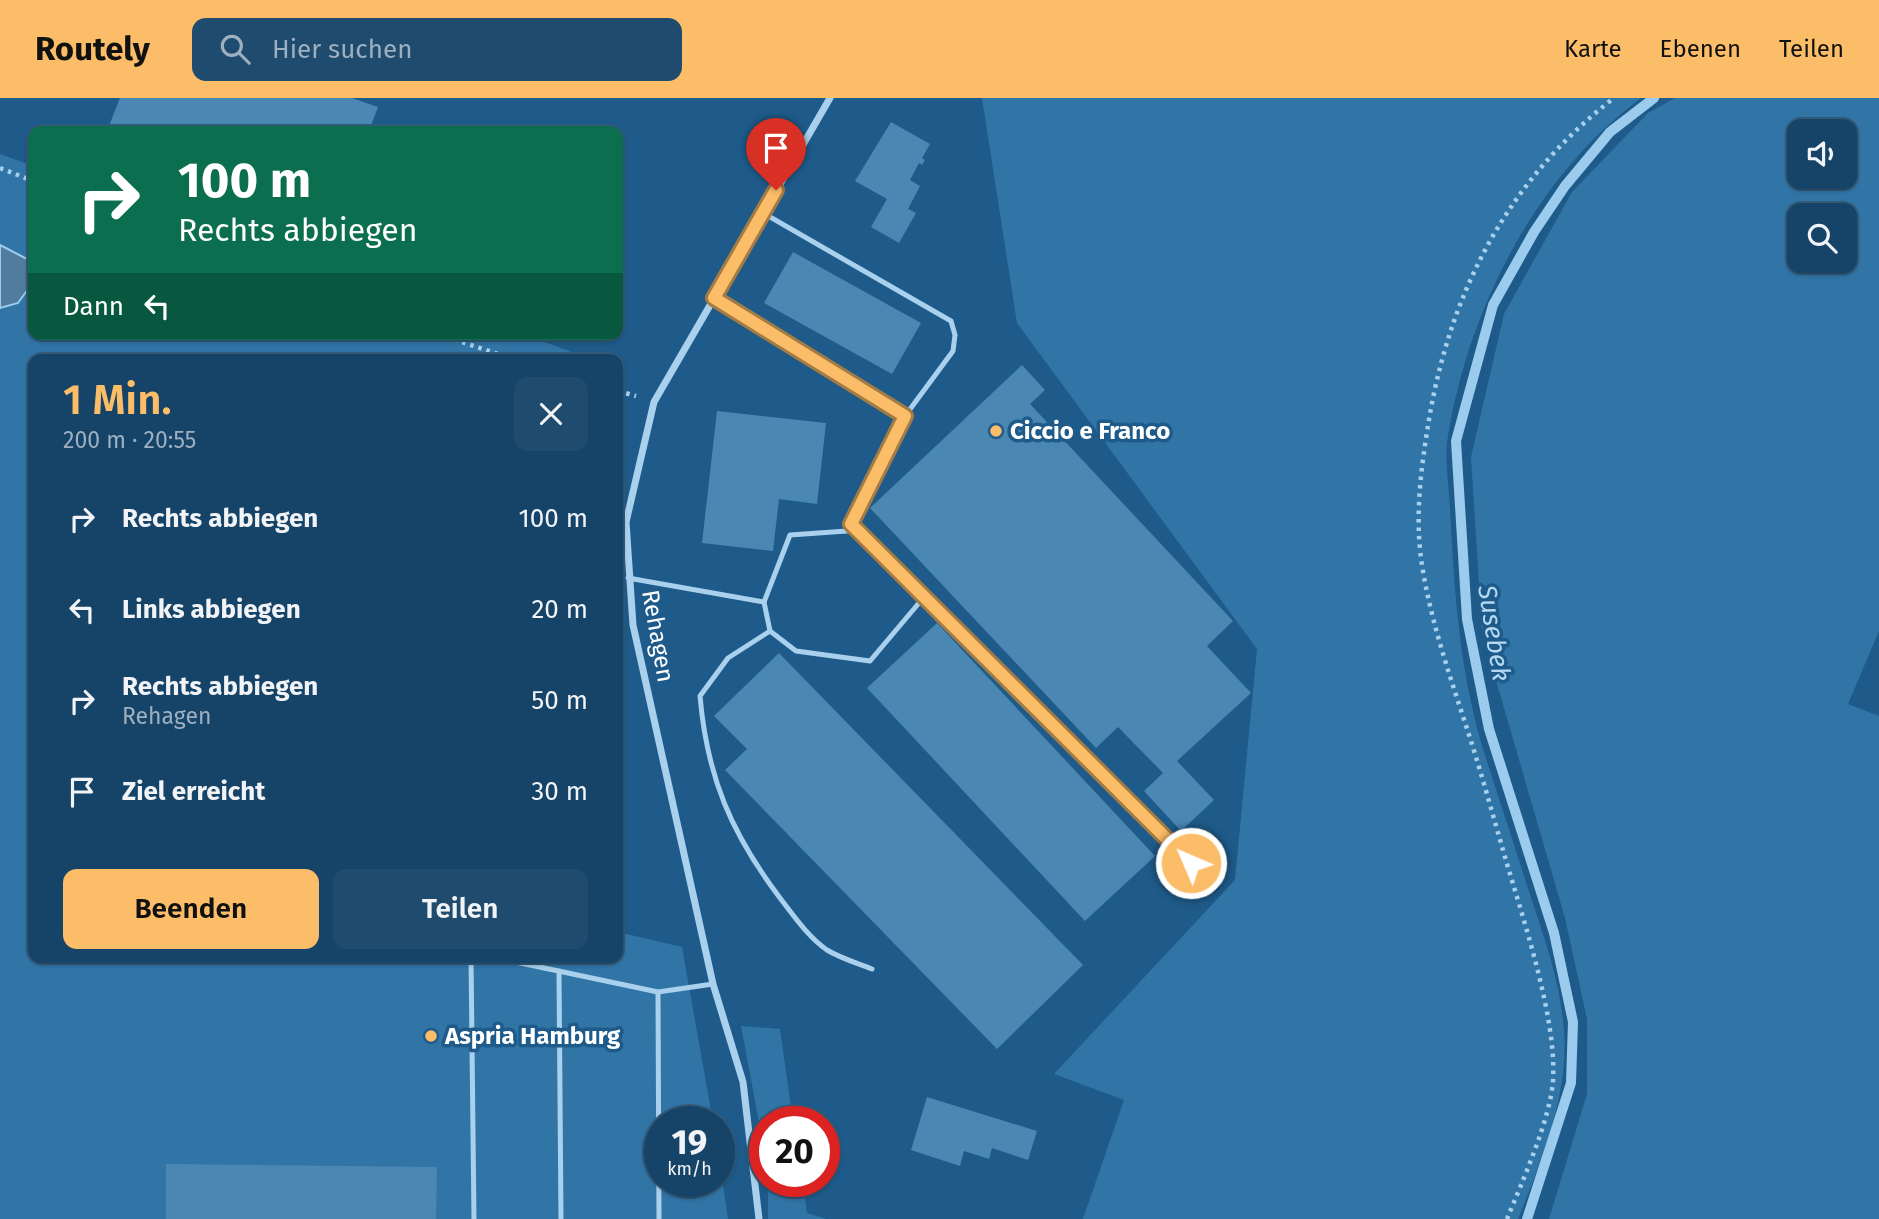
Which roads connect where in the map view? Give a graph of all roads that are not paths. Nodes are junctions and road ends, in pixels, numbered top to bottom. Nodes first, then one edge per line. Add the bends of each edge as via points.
1 (830, 98) edge
2 (763, 213) junction
3 (714, 298) junction
4 (905, 416) junction
5 (851, 524) junction
6 (628, 578) junction
7 (924, 597) junction
8 (764, 602) junction
9 (770, 631) junction
10 (1191, 863) dead end
11 (471, 963) edge
12 (521, 963) edge
13 (872, 969) dead end
14 (559, 971) junction
15 (713, 984) junction
16 (658, 992) junction
17 (474, 1219) edge
18 (561, 1219) edge
19 (659, 1219) edge
20 (759, 1219) edge

1 - 2 street, Rehagen
2 - 3 street, Rehagen
2 - 4 lane via 951,321 953,351
3 - 4 lane
3 - 6 street, Rehagen via 654,402 626,522
4 - 5 lane
5 - 7 lane
5 - 8 lane via 847,531 790,535
6 - 8 lane
6 - 15 street, Rehagen via 633,625
7 - 9 lane via 870,661 796,651
7 - 10 lane
8 - 9 lane
9 - 13 lane via 728,658 700,696 715,783 749,856 793,915 826,949
11 - 17 lane
12 - 14 lane
14 - 16 lane
14 - 18 lane
15 - 16 lane
15 - 20 street, Rehagen via 743,1082
16 - 19 lane

